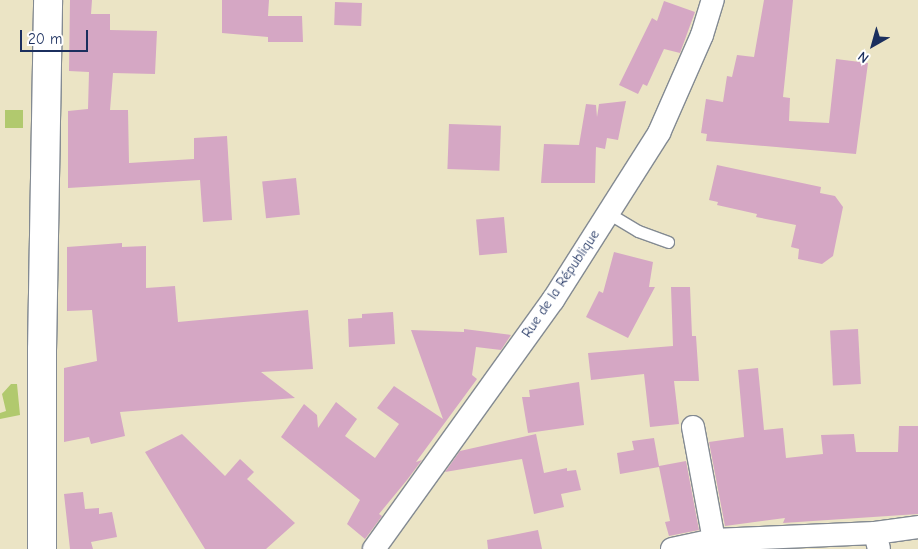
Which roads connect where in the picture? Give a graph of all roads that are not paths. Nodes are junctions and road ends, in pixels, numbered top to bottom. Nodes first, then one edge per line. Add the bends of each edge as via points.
1 (48, 0) edge
2 (713, 0) edge
3 (608, 213) junction
4 (668, 242) dead end
5 (693, 427) dead end
6 (918, 527) edge
7 (714, 540) junction
8 (877, 541) edge
9 (42, 549) edge
10 (374, 549) edge
11 (672, 549) edge

1 - 9 street
2 - 3 street, Rue de la République via 702,35 659,132
3 - 4 lane via 638,231
3 - 10 street, Rue de la République via 553,300
5 - 7 street
6 - 8 street
7 - 8 street
7 - 11 street

